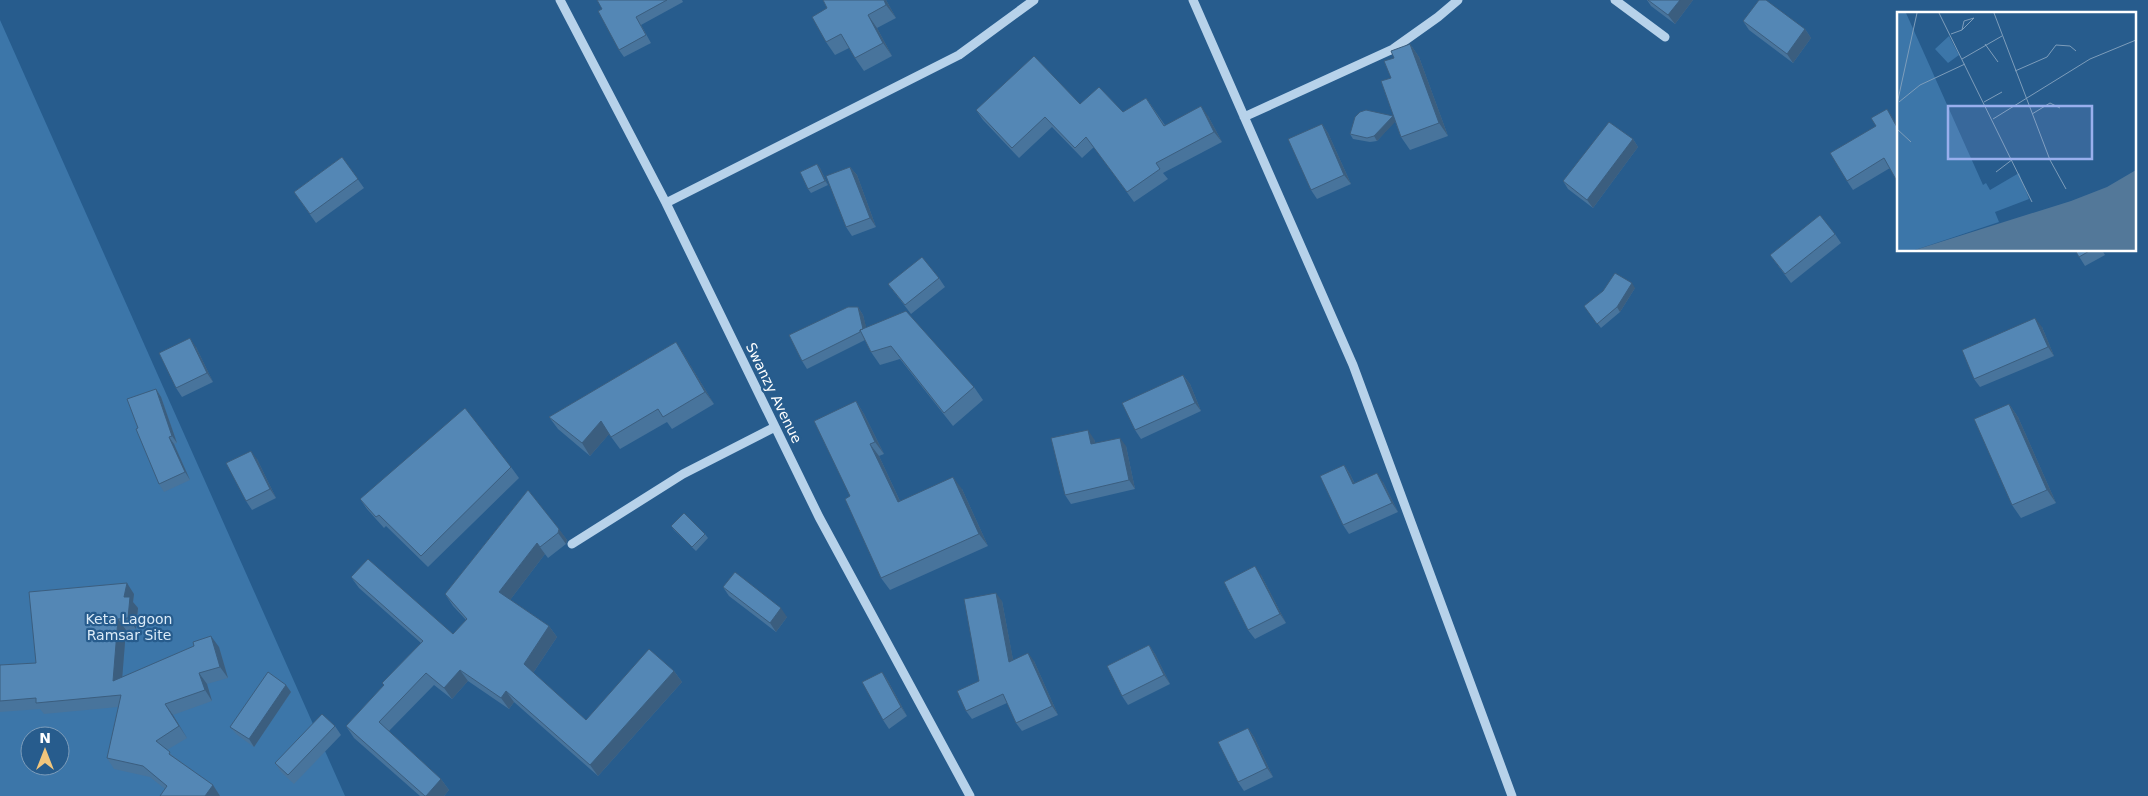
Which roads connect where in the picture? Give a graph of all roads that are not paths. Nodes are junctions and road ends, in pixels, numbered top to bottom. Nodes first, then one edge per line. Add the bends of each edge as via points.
1 (560, 0) edge
2 (1034, 0) edge
3 (1193, 0) edge
4 (1458, 0) edge
5 (1615, 0) edge
6 (1665, 37) dead end
7 (1244, 117) junction
8 (666, 203) junction
9 (775, 427) junction
10 (572, 544) dead end
11 (968, 795) edge
12 (1512, 796) edge

1 - 8 street, Swanzy Avenue
2 - 8 street via 959,55
3 - 7 street
4 - 7 street via 1393,49
5 - 6 street
7 - 12 street via 1353,365
8 - 9 street, Swanzy Avenue
9 - 10 street via 682,474
9 - 11 street, Swanzy Avenue via 819,517

